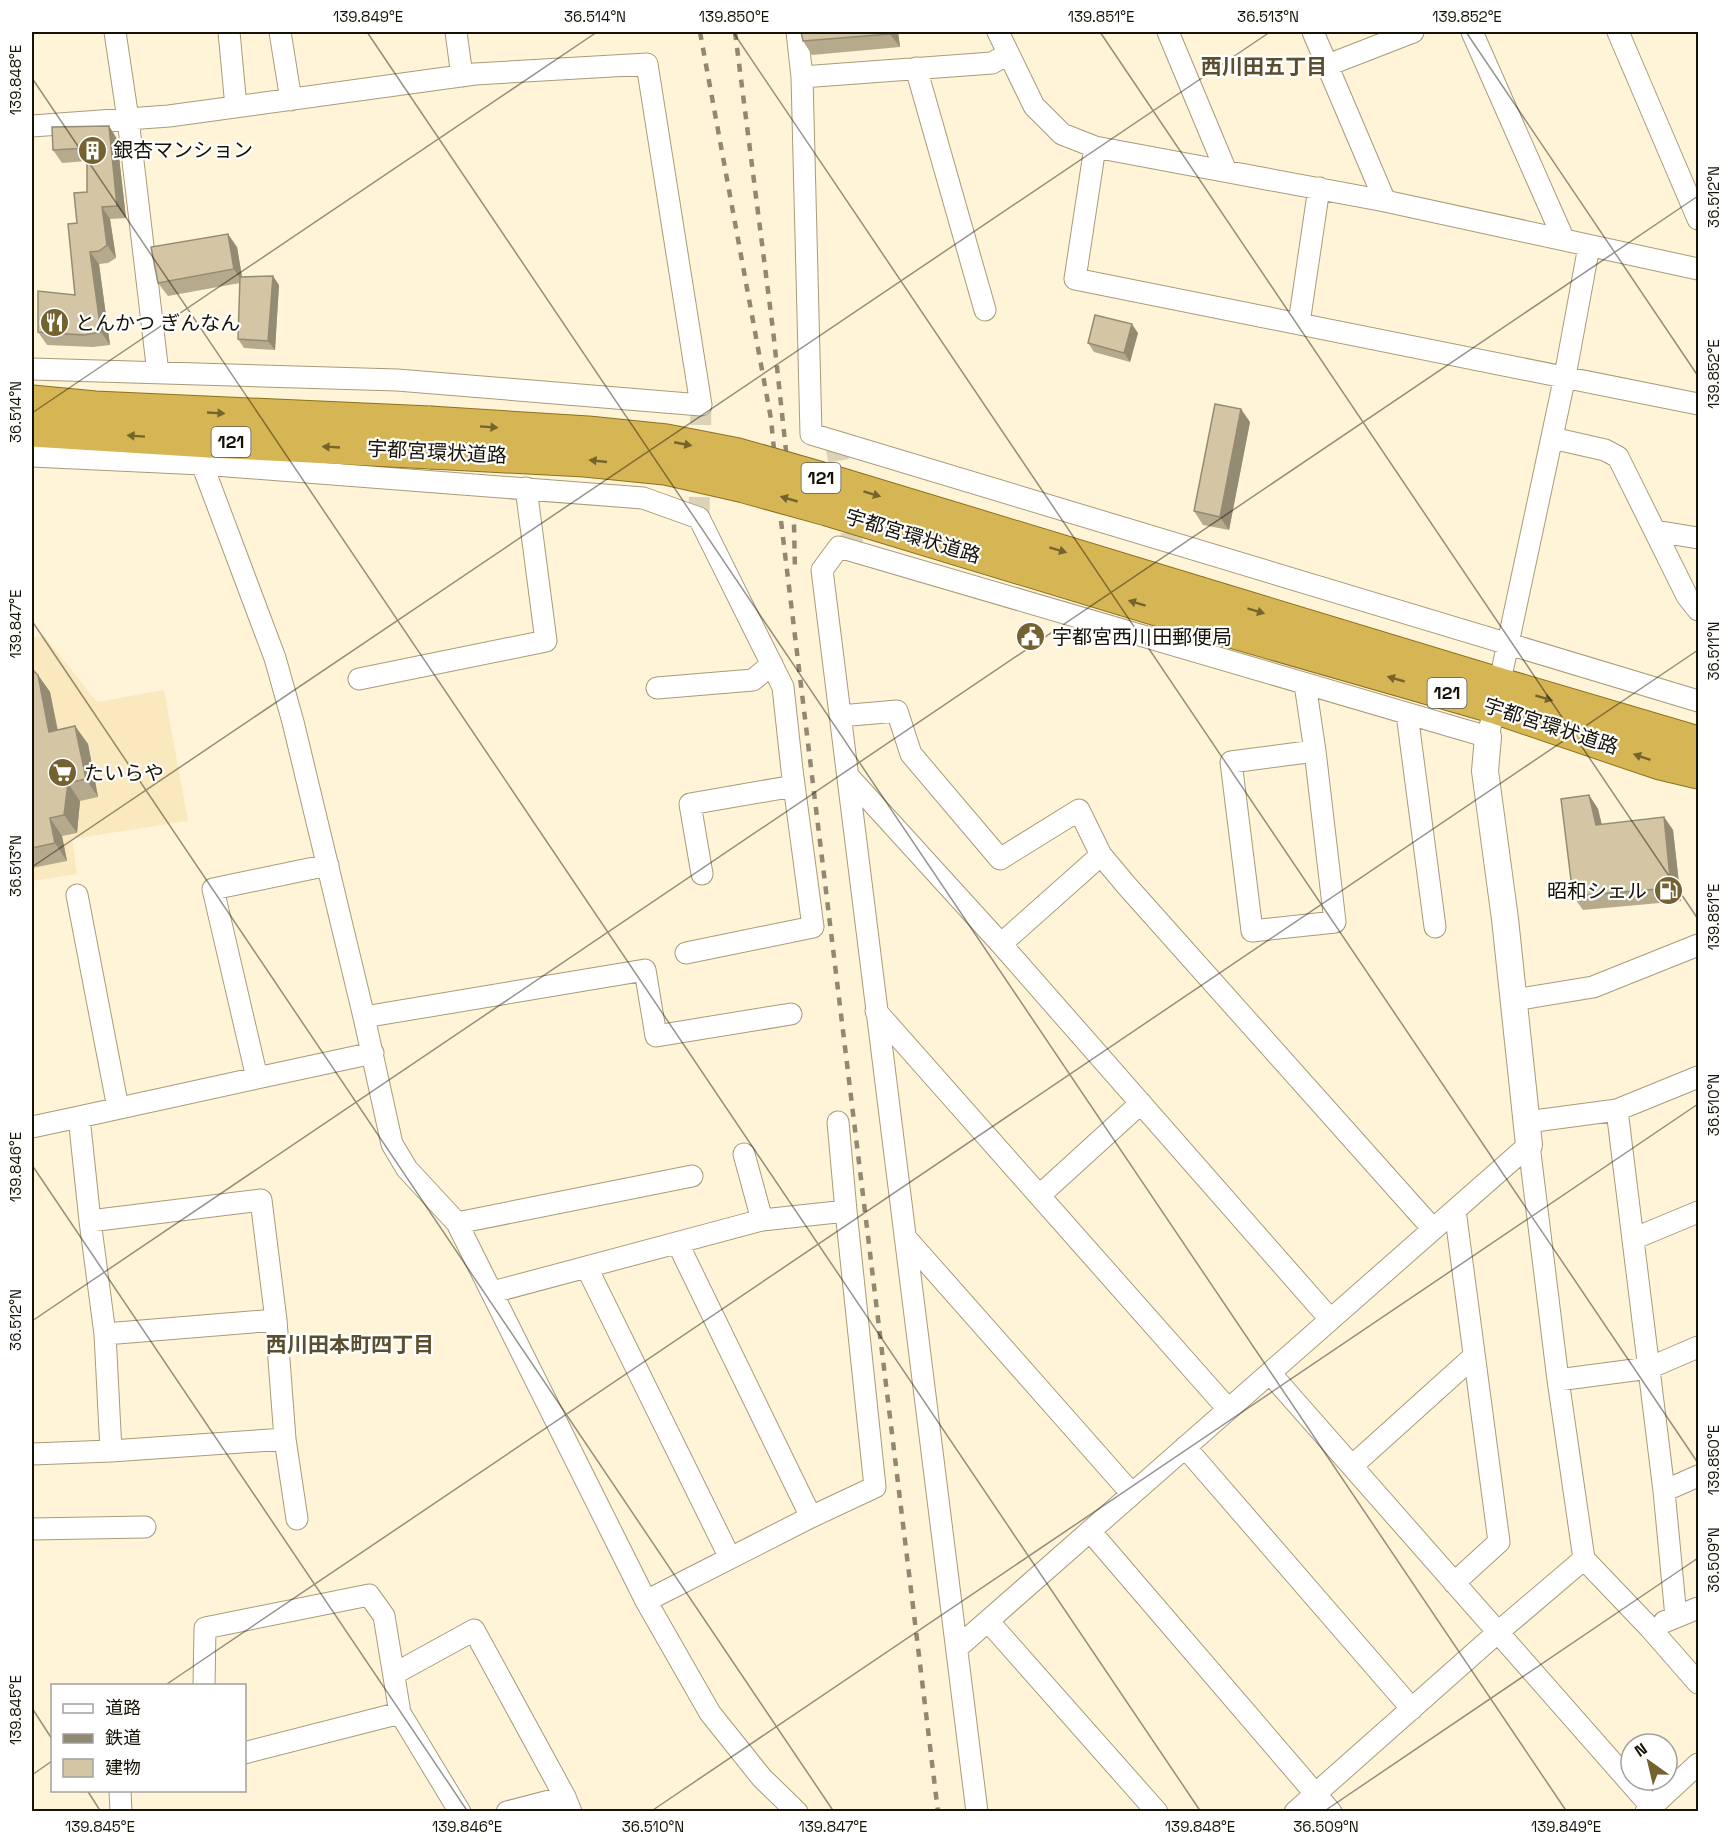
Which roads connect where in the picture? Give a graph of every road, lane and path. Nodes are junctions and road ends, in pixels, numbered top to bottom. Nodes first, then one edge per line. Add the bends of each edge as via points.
1 (115, 32) edge
2 (229, 32) edge
3 (280, 32) edge
4 (456, 32) edge
5 (798, 32) edge
6 (998, 32) edge
7 (1168, 32) edge
8 (1313, 32) edge
9 (1413, 32) edge
10 (1472, 32) edge
11 (1618, 32) edge
12 (1008, 54) junction
13 (1328, 65) junction
14 (916, 68) junction
15 (462, 76) junction
16 (802, 77) junction
17 (291, 100) junction
18 (236, 107) junction
19 (128, 119) junction
20 (32, 126) edge
21 (1095, 147) junction
22 (1226, 171) junction
23 (1319, 188) junction
24 (1385, 201) junction
25 (1698, 219) edge
26 (1564, 240) junction
27 (1589, 246) junction
28 (1698, 269) edge
29 (985, 310) dead end
30 (1299, 323) junction
31 (32, 369) edge
32 (158, 373) junction
33 (1565, 376) junction
34 (32, 402) edge
35 (1698, 404) edge
36 (32, 430) edge
37 (431, 438) junction
38 (1552, 438) junction
39 (32, 456) edge
40 (202, 464) junction
41 (526, 488) junction
42 (1655, 531) junction
43 (1698, 538) edge
44 (1698, 610) edge
45 (1509, 645) junction
46 (772, 664) junction
47 (359, 679) dead end
48 (1305, 684) junction
49 (657, 688) dead end
50 (1698, 701) edge
51 (1494, 710) junction
52 (1407, 714) junction
53 (840, 716) junction
54 (1698, 742) edge
55 (1315, 752) junction
56 (1698, 772) edge
57 (849, 777) junction
58 (794, 786) junction
59 (1101, 855) junction
60 (328, 865) junction
61 (702, 874) dead end
62 (77, 895) dead end
63 (1435, 927) dead end
64 (1001, 944) junction
65 (1698, 945) edge
66 (686, 953) dead end
67 (1514, 1000) junction
68 (876, 1011) junction
69 (791, 1014) dead end
70 (364, 1017) junction
71 (373, 1053) junction
72 (1698, 1077) edge
73 (257, 1078) junction
74 (1141, 1103) junction
75 (118, 1107) junction
76 (1617, 1110) junction
77 (79, 1117) junction
78 (838, 1122) dead end
79 (32, 1127) edge
80 (1528, 1134) junction
81 (744, 1154) dead end
82 (692, 1176) dead end
83 (1040, 1195) junction
84 (1455, 1210) junction
85 (846, 1211) junction
86 (1698, 1212) edge
87 (762, 1220) junction
88 (90, 1221) junction
89 (457, 1223) junction
90 (1433, 1229) junction
91 (905, 1237) junction
92 (1633, 1239) junction
93 (678, 1244) junction
94 (587, 1268) junction
95 (493, 1292) junction
96 (1330, 1319) junction
97 (276, 1320) junction
98 (105, 1334) junction
99 (1698, 1347) edge
100 (1473, 1357) junction
101 (1648, 1368) junction
102 (1270, 1373) junction
103 (1558, 1380) junction
104 (1228, 1409) junction
105 (285, 1439) junction
106 (1185, 1448) junction
107 (111, 1451) junction
108 (32, 1454) edge
109 (1353, 1466) junction
110 (1698, 1476) edge
111 (1664, 1491) junction
112 (1131, 1494) junction
113 (811, 1516) junction
114 (297, 1519) dead end
115 (145, 1527) dead end
116 (32, 1529) edge
117 (1090, 1531) junction
118 (730, 1558) junction
119 (1584, 1558) junction
120 (1454, 1583) junction
121 (646, 1601) junction
122 (1698, 1608) edge
123 (1676, 1617) junction
124 (988, 1621) junction
125 (1650, 1628) junction
126 (1497, 1633) junction
127 (957, 1648) junction
128 (394, 1674) junction
129 (1698, 1683) edge
130 (204, 1684) edge
131 (1412, 1709) junction
132 (400, 1713) junction
133 (246, 1752) edge
134 (1698, 1764) edge
135 (120, 1792) edge
136 (1315, 1793) junction
137 (568, 1804) edge
138 (1147, 1808) edge
139 (1651, 1810) edge
140 (120, 1812) edge
141 (460, 1812) edge
142 (507, 1812) edge
143 (797, 1812) edge
144 (977, 1812) edge
145 (1295, 1812) edge
146 (1332, 1812) edge

1 - 19 street
2 - 18 street
3 - 17 street
4 - 15 street
5 - 16 street
6 - 12 street
7 - 22 street
8 - 13 street
9 - 13 street
10 - 26 street
11 - 25 street
12 - 14 street via 992,63
12 - 21 street via 1034,106 1062,134
13 - 24 street
14 - 16 street
14 - 29 street
15 - 17 street
15 - 32 street via 647,64 701,405 397,380
16 - 45 street via 811,434
17 - 18 street
18 - 19 street
19 - 20 street
19 - 32 street
21 - 22 street
21 - 30 street via 1075,279
22 - 23 street
23 - 24 street
23 - 30 street
24 - 26 street
26 - 27 street
27 - 28 street
27 - 33 street
30 - 33 street
31 - 32 street
33 - 35 street
33 - 38 street
34 -> 37 highway, 宇都宮環状道路 / 121
37 -> 36 highway, 宇都宮環状道路 / 121 via 209,441
37 - 51 highway, 宇都宮環状道路 / 121, bridge via 665,468 744,486 1197,607
38 - 42 street via 1605,450 1618,457
38 - 45 street
39 - 40 street
40 - 41 street
40 - 60 street via 275,658
41 - 46 street via 643,498 699,518
41 - 47 street via 546,641
42 - 43 street
42 - 44 street
45 - 50 street
45 - 51 street
46 - 49 street via 753,680
46 - 58 street via 783,687
48 - 52 street
48 - 53 street via 839,547 822,570
48 - 55 street
51 - 52 street
51 -> 54 highway, 宇都宮環状道路 / 121
56 -> 51 highway, 宇都宮環状道路 / 121
51 - 67 street via 1485,771
52 - 63 street
53 - 57 street
53 - 59 street via 897,711 911,754 1000,859 1079,810
55 - 55 street via 1335,922 1252,931 1230,762
57 - 64 street
57 - 68 street
58 - 61 street via 690,804
58 - 66 street via 813,927
59 - 64 street
59 - 90 street
60 - 70 street
60 - 73 street via 213,889
62 - 75 street
64 - 74 street
65 - 67 street via 1593,987
67 - 80 street
68 - 83 street
68 - 91 street
69 - 70 street via 656,1036 645,970
70 - 71 street
71 - 73 street
71 - 89 street via 392,1144 407,1169
72 - 76 street
73 - 75 street
74 - 83 street
74 - 96 street
75 - 77 street
76 - 80 street
76 - 92 street
77 - 79 street
77 - 88 street
78 - 85 street
80 - 84 street
80 - 103 street
81 - 87 street
82 - 89 street
83 - 104 street
84 - 90 street
84 - 100 street
85 - 87 street
85 - 113 street via 875,1486
86 - 92 street
87 - 93 street
88 - 97 street via 261,1200
88 - 98 street
89 - 95 street
90 - 96 street
91 - 112 street
91 - 127 street
92 - 101 street
93 - 94 street
93 - 113 street
94 - 95 street
94 - 118 street
95 - 121 street
96 - 102 street
97 - 98 street
97 - 105 street
98 - 107 street
99 - 101 street
100 - 109 street
100 - 120 street via 1499,1542
101 - 103 street
101 - 111 street
102 - 104 street
102 - 109 street
103 - 119 street
104 - 106 street
105 - 107 street
105 - 114 street
106 - 112 street
106 - 131 street
107 - 108 street
109 - 120 street
110 - 111 street
111 - 123 street
112 - 117 street
113 - 118 street
115 - 116 street
117 - 124 street
117 - 136 street
118 - 121 street
119 - 125 street
119 - 126 street
120 - 126 street
121 - 143 street via 710,1713 762,1778
122 - 123 street
123 - 125 street
124 - 127 street
124 - 138 street
125 - 129 street
126 - 131 street
126 - 139 street
127 - 144 street
128 - 130 street via 384,1616 369,1594 205,1628
128 - 132 street
128 - 137 street via 474,1630
131 - 136 street
132 - 133 street
132 - 141 street
134 - 139 street
135 - 140 street
136 - 145 street
136 - 146 street
137 - 142 street

